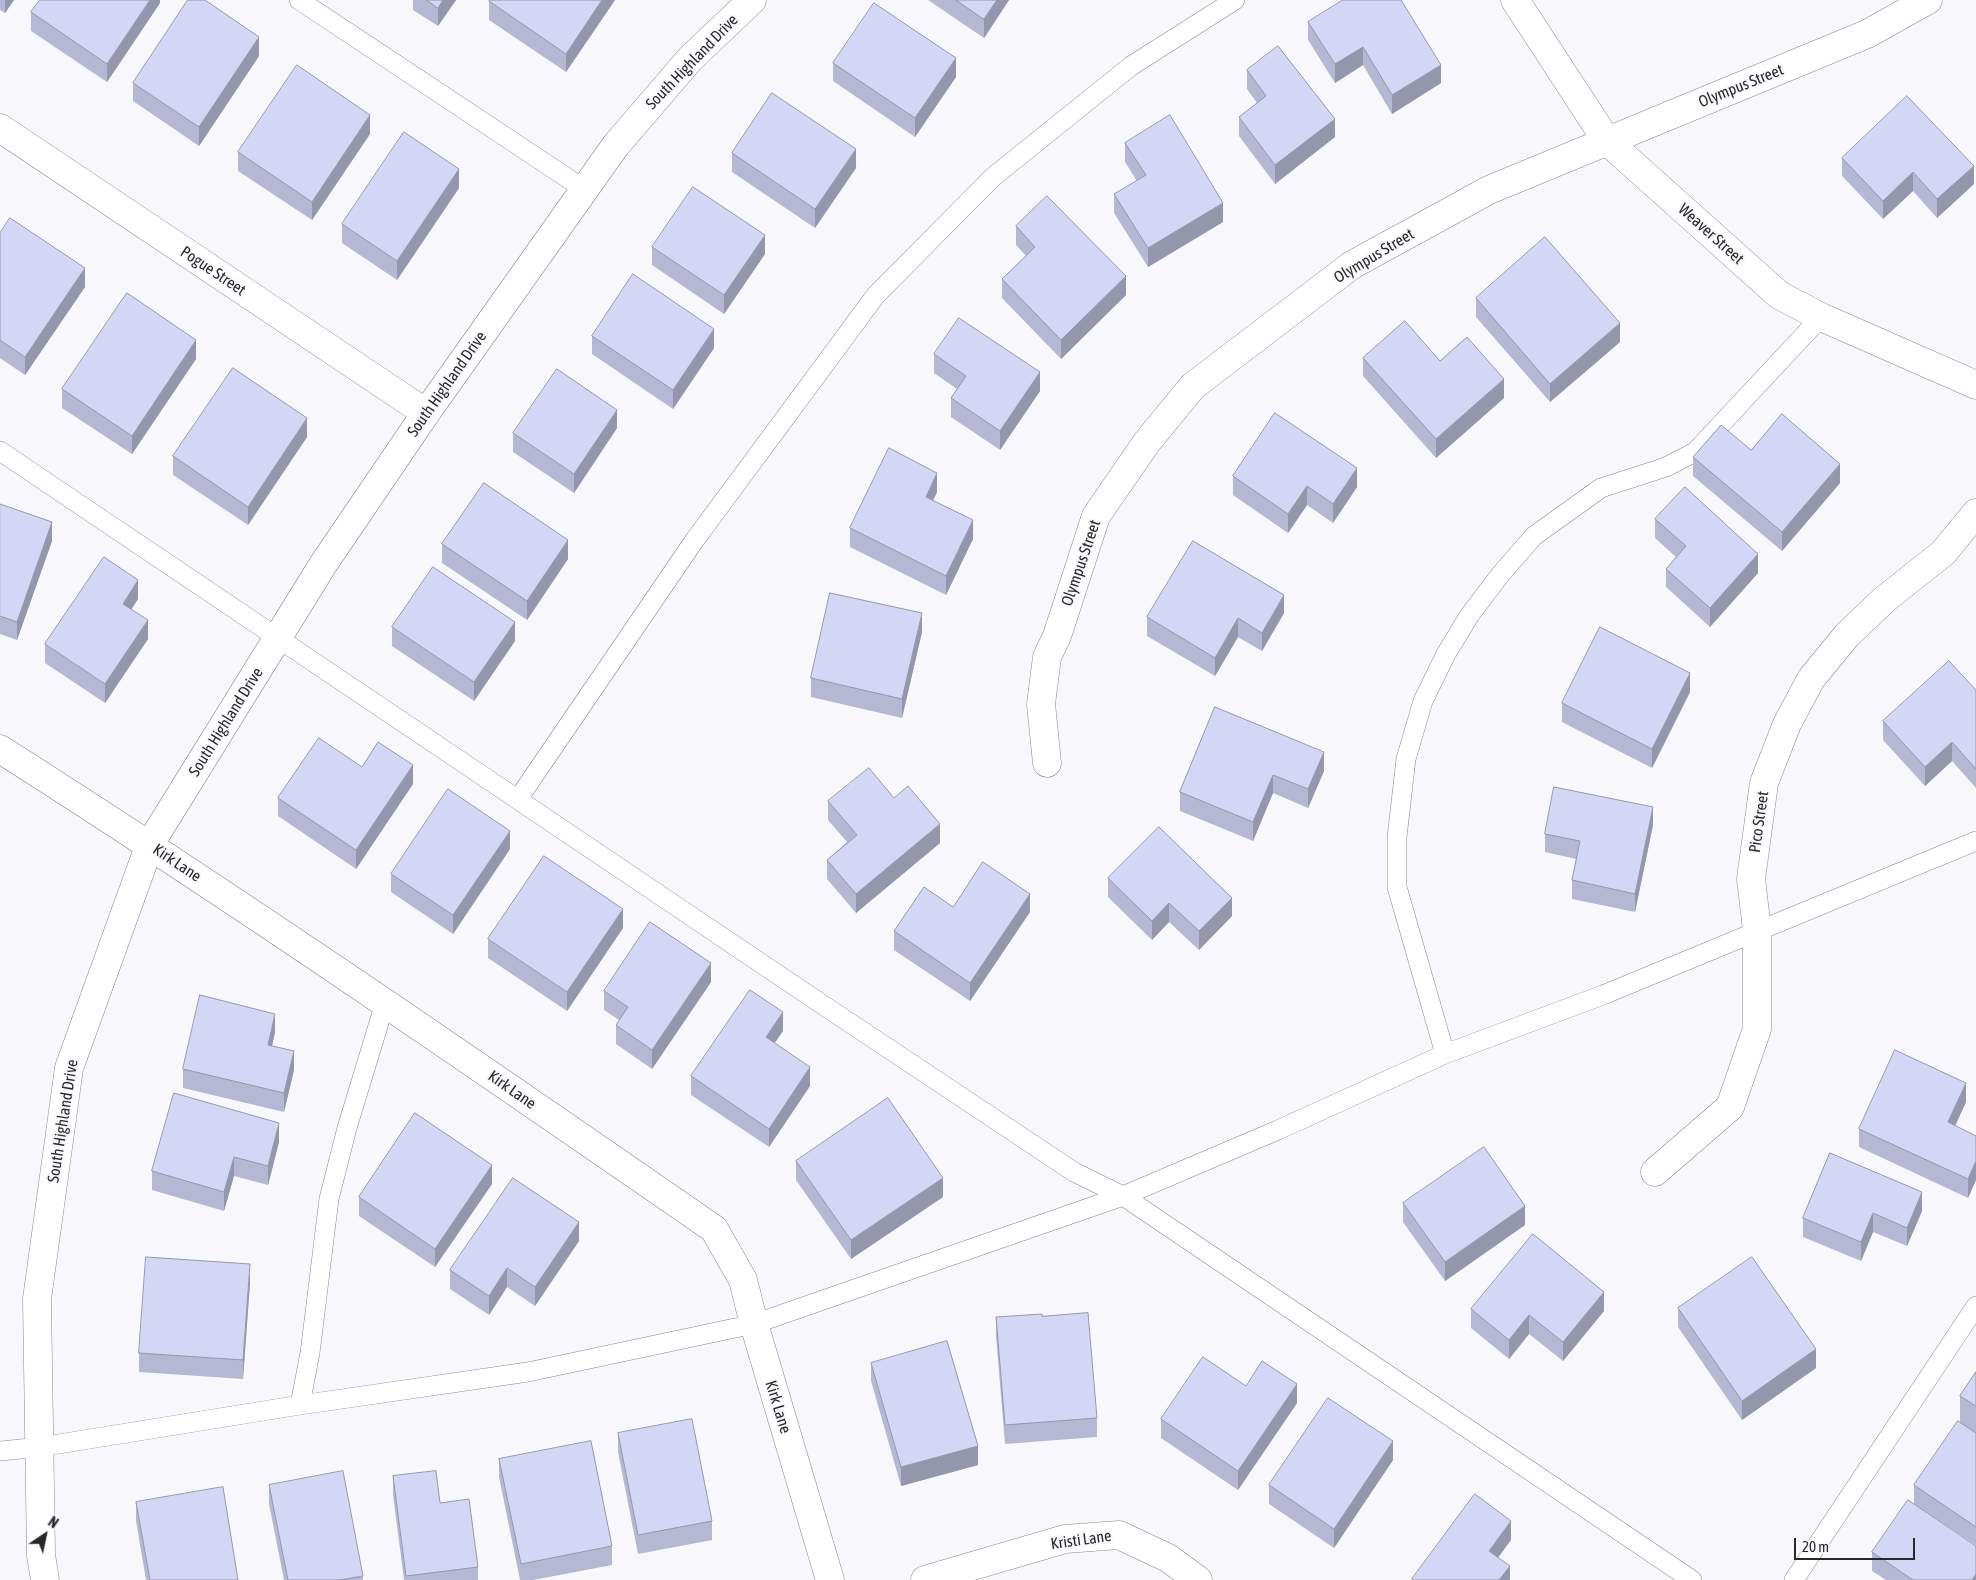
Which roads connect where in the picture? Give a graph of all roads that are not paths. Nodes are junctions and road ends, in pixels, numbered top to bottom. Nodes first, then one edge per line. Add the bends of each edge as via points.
1 (299, 0) edge
2 (752, 0) edge
3 (1235, 0) edge
4 (1515, 0) edge
5 (1928, 0) edge
6 (0, 128) edge
7 (1607, 141) junction
8 (584, 189) junction
9 (1821, 316) junction
10 (1976, 384) edge
11 (426, 413) junction
12 (0, 451) edge
13 (1976, 513) edge
14 (279, 637) junction
15 (0, 749) edge
16 (1047, 763) dead end
17 (518, 799) junction
18 (1976, 841) edge
19 (150, 844) junction
20 (1757, 930) junction
21 (385, 1003) junction
22 (1445, 1054) junction
23 (1655, 1172) dead end
24 (1123, 1196) junction
25 (1976, 1306) edge
26 (754, 1324) junction
27 (300, 1405) junction
28 (40, 1447) junction
29 (0, 1451) edge
30 (45, 1580) edge
31 (830, 1580) edge
32 (925, 1580) edge
33 (1198, 1580) edge
34 (1692, 1580) edge
35 (1794, 1580) edge

1 - 8 lane
2 - 8 street, South Highland Drive via 690,59 616,144
3 - 17 lane via 1131,66 993,177 876,295 694,541
4 - 7 street, Weaver Street
5 - 7 street, Olympus Street via 1867,34
6 - 11 street, Pogue Street
7 - 9 street, Weaver Street via 1779,295
7 - 16 street, Olympus Street via 1489,190 1352,266 1193,386 1147,442 1096,516 1057,636 1047,656 1041,704
8 - 11 street, South Highland Drive
9 - 10 street, Weaver Street
9 - 22 lane via 1695,452 1666,467 1601,488 1534,536 1469,616 1446,654 1423,700 1406,759 1397,837 1397,887
11 - 14 street, South Highland Drive via 324,563
12 - 14 lane
13 - 20 street, Pico Street via 1943,553 1884,599 1847,635 1811,679 1786,724 1764,783 1751,878
14 - 17 lane
14 - 19 street, South Highland Drive
15 - 19 street, Kirk Lane
17 - 24 lane via 1074,1172
18 - 20 lane
19 - 21 street, Kirk Lane
19 - 28 street, South Highland Drive via 69,1068 36,1299
20 - 22 lane via 1603,995
20 - 23 street, Pico Street via 1757,1029 1730,1107
21 - 26 street, Kirk Lane via 714,1230 743,1280
21 - 27 lane via 329,1199 310,1353
22 - 24 lane
24 - 26 lane
24 - 34 lane
25 - 35 lane
26 - 27 lane via 528,1372
26 - 31 street, Kirk Lane
27 - 28 lane
28 - 29 lane
28 - 30 street, South Highland Drive via 41,1555
32 - 33 street, Kristi Lane via 1065,1539 1119,1535 1168,1558

